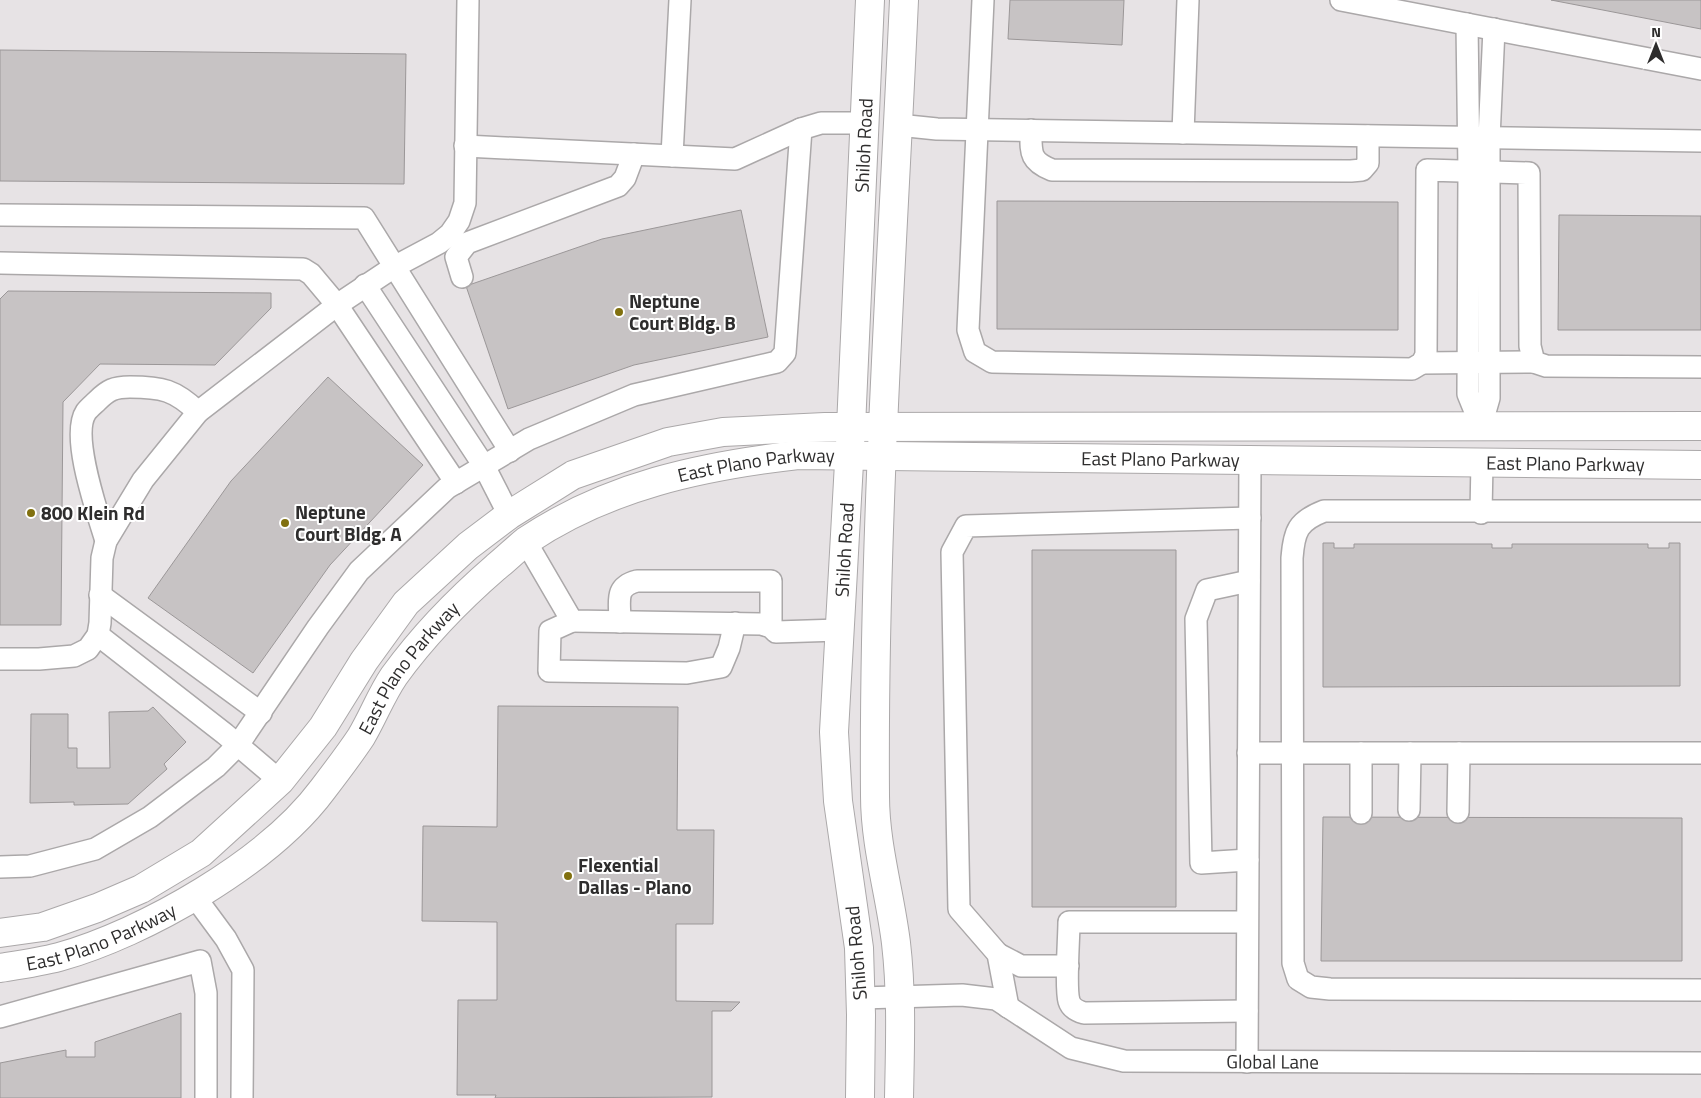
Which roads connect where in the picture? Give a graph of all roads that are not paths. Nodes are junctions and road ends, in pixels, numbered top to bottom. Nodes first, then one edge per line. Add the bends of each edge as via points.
1 (468, 0) edge
2 (680, 0) edge
3 (870, 0) edge
4 (904, 0) edge
5 (983, 0) edge
6 (1188, 0) edge
7 (1341, 0) edge
8 (1467, 24) junction
9 (1494, 29) junction
10 (1701, 69) edge
11 (863, 124) junction
12 (898, 125) junction
13 (801, 129) junction
14 (977, 129) junction
15 (1031, 130) junction
16 (1183, 133) junction
17 (1368, 136) junction
18 (1479, 138) junction
19 (1701, 141) edge
20 (465, 146) junction
21 (634, 154) junction
22 (672, 156) junction
23 (1479, 171) junction
24 (0, 215) edge
25 (0, 263) edge
26 (394, 266) junction
27 (462, 277) dead end
28 (365, 285) junction
29 (337, 305) junction
30 (1534, 362) junction
31 (1422, 363) junction
32 (1479, 363) junction
33 (1701, 367) edge
34 (198, 412) junction
35 (884, 426) junction
36 (1250, 426) junction
37 (1480, 426) junction
38 (1701, 426) edge
39 (851, 427) junction
40 (510, 451) junction
41 (848, 457) junction
42 (883, 457) junction
43 (1250, 460) junction
44 (1482, 462) junction
45 (1701, 465) edge
46 (484, 466) junction
47 (456, 483) junction
48 (1701, 511) edge
49 (1481, 512) junction
50 (509, 515) junction
51 (1250, 518) junction
52 (106, 541) junction
53 (526, 542) junction
54 (1250, 581) junction
55 (100, 595) junction
56 (572, 621) junction
57 (620, 622) junction
58 (735, 624) junction
59 (771, 627) junction
60 (839, 630) junction
61 (98, 635) junction
62 (0, 659) edge
63 (260, 713) junction
64 (238, 744) junction
65 (1248, 753) junction
66 (1362, 753) junction
67 (1410, 753) junction
68 (1459, 753) junction
69 (1701, 753) edge
70 (1294, 754) junction
71 (280, 781) junction
72 (1409, 810) dead end
73 (1458, 812) dead end
74 (1362, 814) dead end
75 (1248, 860) junction
76 (0, 866) edge
77 (177, 868) junction
78 (194, 897) junction
79 (1248, 922) junction
80 (0, 933) edge
81 (226, 940) junction
82 (998, 954) junction
83 (200, 961) junction
84 (1068, 966) junction
85 (0, 968) edge
86 (1701, 990) edge
87 (899, 995) junction
88 (861, 998) junction
89 (1008, 1007) junction
90 (1247, 1011) junction
91 (0, 1018) edge
92 (1247, 1062) junction
93 (1701, 1063) edge
94 (206, 1098) edge
95 (242, 1098) edge
96 (860, 1098) edge
97 (899, 1098) edge

1 - 20 street
2 - 22 street
3 - 11 main road, Shiloh Road
4 - 12 main road, Shiloh Road
5 - 14 street
6 - 16 street
7 - 8 street
8 - 9 street
8 - 18 street
9 - 10 street
9 - 18 street
11 - 12 main road
11 - 13 street via 821,123
11 - 39 main road, Shiloh Road
12 - 14 street
12 - 35 main road, Shiloh Road
13 - 22 street via 735,160
13 - 40 street via 785,353 777,362 634,395 529,439
14 - 15 street
14 - 31 street via 968,330 975,352 992,362 1412,369
15 - 16 street
15 - 17 street via 1031,154 1040,165 1052,170 1362,170 1368,163
16 - 17 street
17 - 18 street
18 - 19 street
18 - 23 street
20 - 21 street
20 - 26 street via 465,203 459,221 438,243
21 - 22 street
21 - 27 street via 625,178 618,186 467,243 456,257
23 - 30 street via 1529,173 1530,346
23 - 31 street via 1427,170 1427,334 1426,355
23 - 32 street
24 - 26 street via 364,218
25 - 29 street via 294,267 311,274
26 - 28 street
26 - 40 street
28 - 29 street
28 - 46 street
29 - 34 street
29 - 47 street
30 - 32 street
30 - 33 street via 1546,366
31 - 32 street
32 - 37 street via 1468,394
34 - 52 street via 143,480
34 - 52 street via 170,391 125,387 108,390 86,412 82,422 82,457
35 - 36 main road, East Plano Parkway
35 - 39 main road, East Plano Parkway
35 - 42 main road, Shiloh Road
36 - 37 main road, East Plano Parkway
36 - 43 main road
37 - 38 main road, East Plano Parkway
37 - 44 main road
39 - 41 main road, Shiloh Road
39 - 50 main road, East Plano Parkway via 723,432 668,442 574,476
40 - 46 street
41 - 42 main road, East Plano Parkway
41 - 53 main road, East Plano Parkway via 788,456 671,476 597,502
41 - 60 main road, Shiloh Road
42 - 43 main road, East Plano Parkway
42 - 87 main road, Shiloh Road via 875,800 896,945
43 - 44 main road, East Plano Parkway
43 - 51 street
44 - 45 main road, East Plano Parkway
44 - 49 street
46 - 47 street
46 - 50 street
47 - 63 street via 359,571
48 - 49 street
49 - 70 street via 1324,511 1308,517 1299,527 1293,540 1292,558
50 - 53 main road
50 - 71 main road, East Plano Parkway via 468,546 406,603 364,660 323,727
51 - 54 street
51 - 82 street via 966,526 952,552 959,909
52 - 55 street
53 - 56 street
53 - 78 main road, East Plano Parkway via 436,626 406,662 322,792 282,834
54 - 65 street
54 - 75 street via 1207,590 1196,619 1201,863
55 - 61 street
55 - 63 street
56 - 57 street
56 - 58 street via 550,631 549,671 687,673 721,667
57 - 58 street
57 - 59 street via 620,592 626,584 638,581 771,581
58 - 59 street
59 - 60 street via 776,632
60 - 88 main road, Shiloh Road via 834,732 838,800 859,948
61 - 62 street via 88,649 74,656
61 - 64 street
63 - 64 street
64 - 71 street
64 - 76 street via 216,767 164,806 95,849 30,866
65 - 70 street
65 - 75 street
66 - 67 street
66 - 70 street
66 - 74 street
67 - 68 street
67 - 72 street
68 - 69 street
68 - 73 street
70 - 86 street via 1293,963 1298,979 1311,987
71 - 77 main road, East Plano Parkway via 201,853
75 - 79 street
77 - 78 main road
77 - 80 main road, East Plano Parkway via 141,889 97,908 43,927
78 - 81 street
78 - 85 main road, East Plano Parkway via 115,936 58,957
79 - 84 street via 1069,922
79 - 90 street
81 - 83 street
81 - 95 street via 243,970
82 - 84 street via 1021,966
82 - 89 street
83 - 91 street
83 - 94 street via 206,993
84 - 90 street via 1068,999 1074,1008 1084,1012
87 - 88 street, Global Lane
87 - 89 street, Global Lane via 962,995 996,999
87 - 97 main road, Shiloh Road
88 - 96 main road, Shiloh Road
89 - 92 street, Global Lane via 1071,1048 1124,1061
90 - 92 street
92 - 93 street, Global Lane

